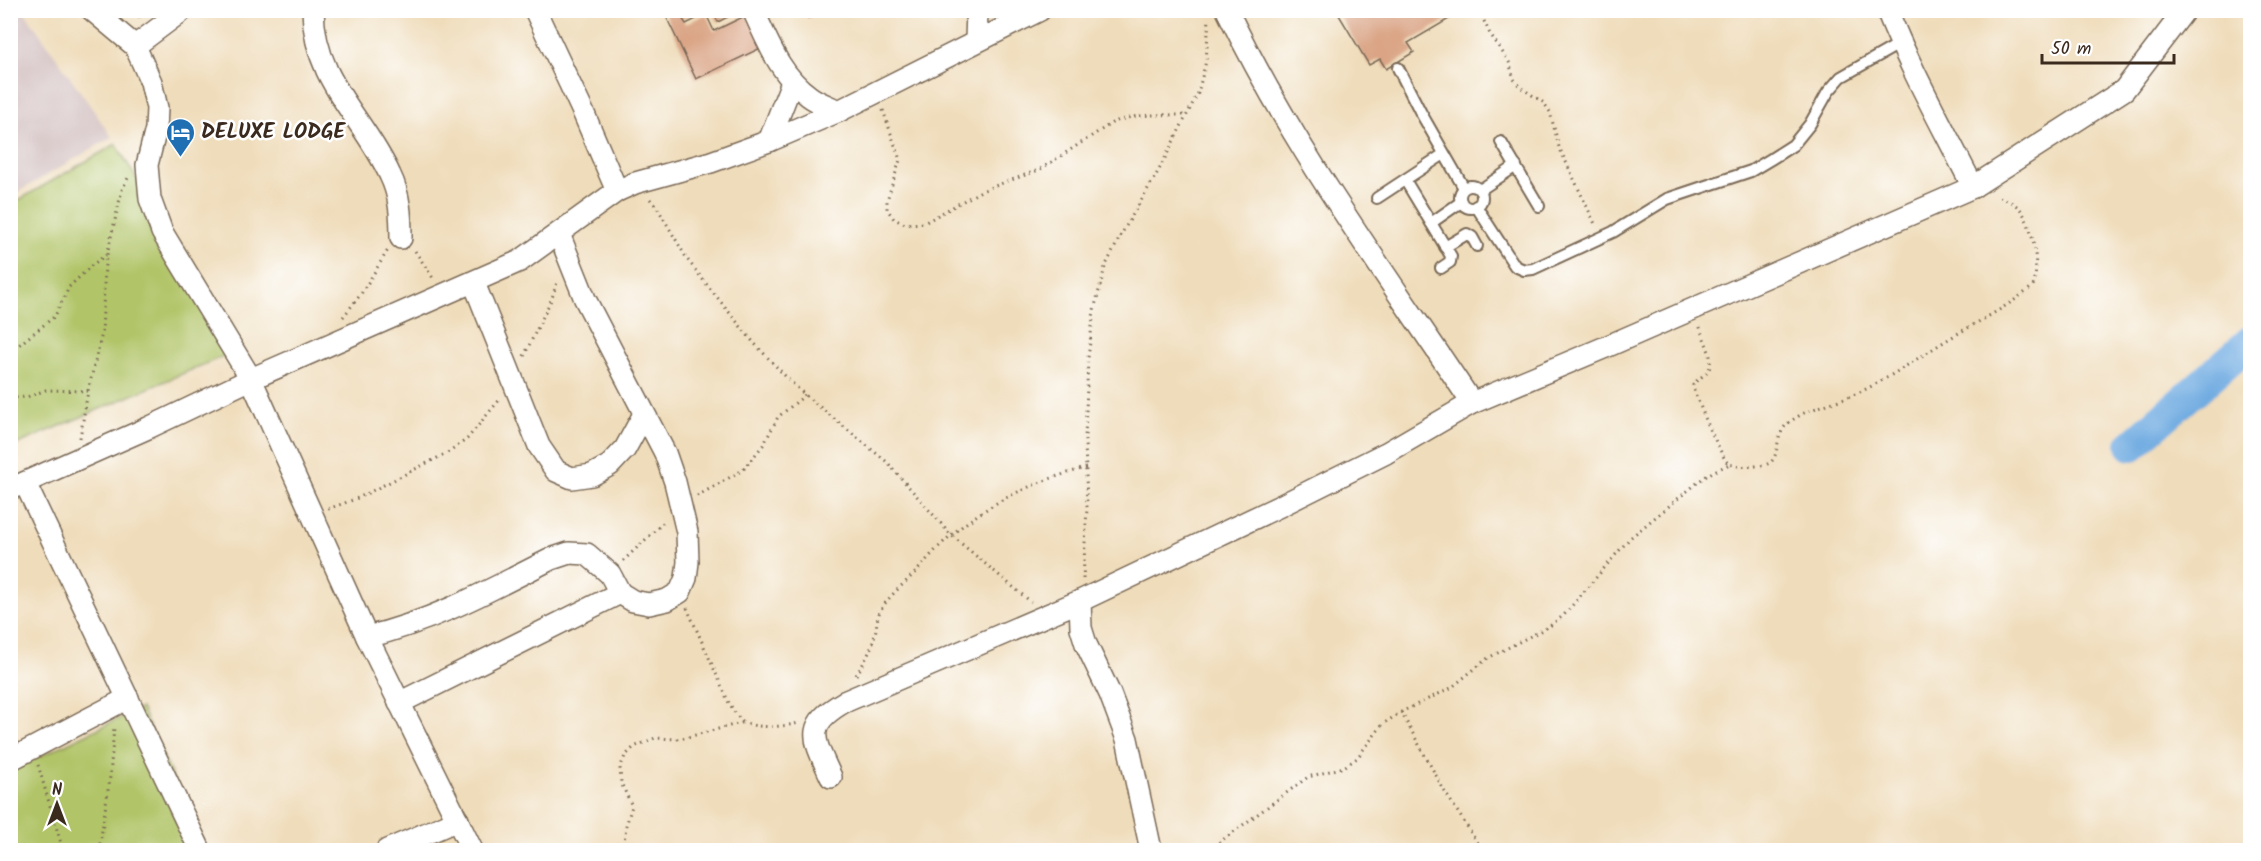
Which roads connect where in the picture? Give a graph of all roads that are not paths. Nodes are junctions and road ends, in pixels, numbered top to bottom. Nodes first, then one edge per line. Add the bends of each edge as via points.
1 (183, 10) edge
2 (313, 10) edge
3 (535, 10) edge
4 (753, 10) edge
5 (977, 10) edge
6 (1040, 10) edge
7 (1227, 10) edge
8 (1887, 10) edge
9 (2185, 10) edge
10 (100, 15) edge
11 (1012, 16) edge
12 (976, 41) junction
13 (1901, 43) junction
14 (135, 46) junction
15 (1398, 68) dead end
16 (792, 82) junction
17 (839, 111) junction
18 (769, 141) junction
19 (1501, 142) dead end
20 (1444, 154) junction
21 (1516, 166) junction
22 (1405, 180) junction
23 (626, 187) junction
24 (1973, 187) junction
25 (1464, 188) junction
26 (1480, 190) junction
27 (1377, 198) dead end
28 (1461, 202) junction
29 (1476, 206) junction
30 (1539, 206) dead end
31 (1431, 223) junction
32 (559, 234) junction
33 (401, 238) road end
34 (1477, 246) dead end
35 (1445, 247) junction
36 (1441, 268) dead end
37 (474, 283) junction
38 (251, 379) junction
39 (1472, 403) junction
40 (644, 414) junction
41 (17, 486) edge
42 (620, 593) junction
43 (1080, 601) junction
44 (367, 637) junction
45 (121, 702) junction
46 (399, 703) junction
47 (10, 760) edge
48 (831, 777) dead end
49 (458, 820) junction
50 (200, 850) edge
51 (387, 850) edge
52 (472, 850) edge
53 (1151, 850) edge

1 - 14 street
2 - 33 street via 317,50 330,80 390,175 401,212
3 - 23 street via 584,114
4 - 16 street via 775,58
5 - 12 street
6 - 11 street
7 - 39 street via 1287,121
8 - 13 street
9 - 24 street via 2124,90
10 - 14 street
11 - 12 street
12 - 17 street
13 - 24 street
13 - 29 lane via 1840,77 1793,145 1771,159 1751,171 1674,196 1602,238 1533,269 1515,266
14 - 38 street via 158,108 147,165 150,199 162,232
15 - 20 lane
16 - 17 street via 811,98
16 - 18 street
17 - 18 street
18 - 23 street
19 - 21 lane
20 - 22 lane
20 - 25 lane
21 - 26 lane
21 - 30 lane
22 - 27 lane
22 - 31 lane
23 - 32 street via 585,212
24 - 39 street
25 - 26 lane via 1470,185
25 - 28 lane
26 - 29 lane via 1482,196
28 - 29 lane
28 - 31 lane
31 - 35 lane
32 - 37 street via 520,261
32 - 40 street via 585,299
34 - 35 lane via 1467,234
35 - 36 lane via 1451,258
37 - 38 street
37 - 40 street via 539,446 556,471 572,478 592,475 610,465 634,435
38 - 41 street
38 - 44 street
39 - 43 street via 1386,453
40 - 42 street via 665,453 682,507 687,532 687,578 680,592 667,600 649,604
41 - 45 street
42 - 44 street via 610,574 587,554 569,553 430,618
42 - 46 street
43 - 48 street via 835,707 818,722 815,732
43 - 53 street via 1086,645 1127,738
44 - 46 street
45 - 47 street
45 - 50 street
46 - 49 street
49 - 51 street
49 - 52 street

